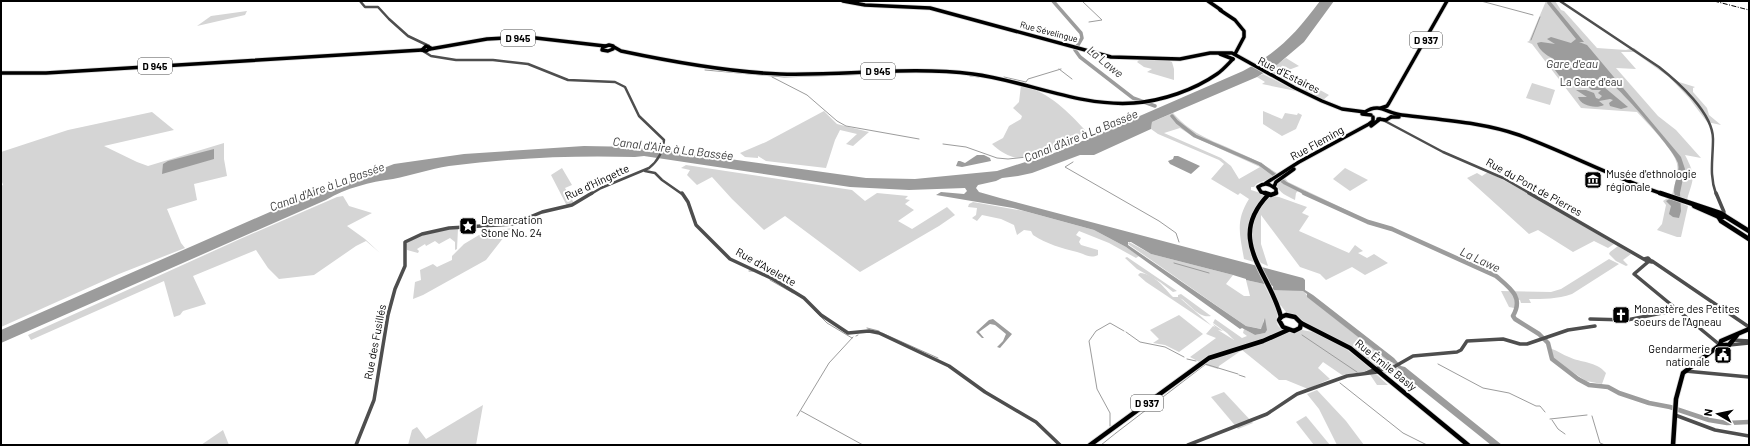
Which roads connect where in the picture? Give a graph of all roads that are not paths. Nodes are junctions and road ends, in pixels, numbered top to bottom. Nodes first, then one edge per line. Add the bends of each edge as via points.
1 (360, 1) edge
2 (843, 1) edge
3 (1208, 1) edge
4 (1447, 1) edge
5 (1560, 1) edge
6 (603, 47) junction
7 (614, 47) junction
8 (423, 48) junction
9 (430, 48) junction
10 (1237, 49) junction
11 (611, 50) junction
12 (621, 51) junction
13 (1230, 53) junction
14 (428, 55) junction
15 (1226, 56) junction
16 (1235, 57) junction
17 (1227, 64) junction
18 (1251, 65) junction
19 (1265, 72) junction
20 (1, 73) edge
21 (1404, 78) junction
22 (1380, 108) junction
23 (1368, 111) junction
24 (1389, 115) junction
25 (1372, 116) junction
26 (1381, 120) junction
27 (1391, 124) junction
28 (1568, 156) junction
29 (655, 163) junction
30 (644, 171) junction
31 (655, 173) junction
32 (1279, 178) junction
33 (1266, 183) junction
34 (1274, 187) junction
35 (1261, 192) junction
36 (1268, 195) junction
37 (1683, 202) junction
38 (1260, 203) junction
39 (1723, 213) junction
40 (1716, 214) junction
41 (1749, 231) edge
42 (1749, 240) edge
43 (405, 242) joint
44 (1650, 262) junction
45 (1278, 306) junction
46 (1677, 310) junction
47 (1289, 316) junction
48 (1281, 317) junction
49 (1599, 320) junction
50 (1282, 326) junction
51 (1300, 326) junction
52 (1595, 326) junction
53 (1749, 328) edge
54 (1288, 330) junction
55 (1277, 334) junction
56 (1737, 334) junction
57 (1724, 339) junction
58 (1733, 340) junction
59 (1338, 341) junction
60 (1749, 342) edge
61 (1720, 345) junction
62 (1729, 345) junction
63 (1376, 371) junction
64 (1684, 371) junction
65 (1749, 377) edge
66 (1421, 407) junction
67 (1676, 412) junction
68 (1749, 436) edge
69 (1060, 444) edge
70 (356, 445) edge
71 (1090, 445) edge
72 (1188, 445) edge
73 (1468, 445) edge
74 (1673, 445) edge

1 - 8 street via 364,7 378,7 394,26 403,30
2 - 15 main road, Rue Sévelingue via 866,6 906,6 936,10 1104,56 1180,59 1213,53
3 - 10 main road via 1242,26 1245,36
4 - 21 main road, D 937
5 - 39 street via 1593,26 1630,46 1673,78 1708,120 1712,139 1711,175
6 - 7 main road
6 - 9 main road, D 945 via 527,37 487,39
6 - 11 main road via 604,51
7 - 11 main road
7 - 12 main road, D 945
8 - 9 main road
8 - 14 street
8 - 20 main road, D 945 via 46,73
9 - 14 street
10 - 13 main road
10 - 16 main road
11 - 12 main road, D 945
12 - 17 main road, D 945 via 694,65 753,72 801,74 927,70 973,74 1021,82 1088,100 1120,104 1151,101 1171,95 1218,73
13 - 15 main road
13 - 16 main road
14 - 29 street via 456,60 530,64 568,80 618,83 625,87 640,117 664,140 664,149
15 - 16 main road
15 - 17 main road
16 - 17 main road, D 945
16 - 18 main road, Rue d'Estaires
16 - 18 main road, Rue d'Estaires
18 - 19 main road, Rue d'Estaires
19 - 23 main road via 1342,109
19 - 25 main road, Rue d'Estaires via 1334,108
21 - 22 main road, D 937 via 1387,106
21 - 24 main road, D 937 via 1388,108
22 - 23 main road via 1373,107
22 - 24 main road
23 - 25 main road
24 - 26 main road
24 - 27 street
24 - 28 main road via 1494,129
25 - 26 main road, Rue d'Estaires
25 - 32 main road, Rue Fleming via 1373,121 1369,124 1299,162
26 - 27 street, Rue du Pont de Pierres
26 - 32 main road, Rue Fleming
27 - 44 street, Rue du Pont de Pierres via 1443,152 1503,178 1644,259 1648,258
28 - 37 main road
28 - 37 main road
29 - 30 street, Rue d'Hingette
29 - 31 street
30 - 31 street, Rue d'Avelette
30 - 43 street, Rue d'Hingette via 601,188 572,205 513,224 449,228 422,234
31 - 69 street, Rue d'Avelette via 685,197 696,225 730,259 804,298 821,315 848,333 879,333 949,366 985,392 1036,422
32 - 33 main road, Rue Fleming
32 - 34 main road, Rue Fleming
33 - 34 main road
33 - 35 main road via 1259,186
34 - 36 main road, Rue Fleming via 1276,192
35 - 36 main road
35 - 38 main road
36 - 38 main road
37 - 40 main road
38 - 45 main road via 1253,212 1249,224 1250,241 1254,256
39 - 40 main road via 1722,217
39 - 41 main road
40 - 42 main road via 1721,221
43 - 70 street, Rue des Fusillés via 405,266 388,314 374,400
44 - 46 street via 1634,273
44 - 53 street
45 - 47 main road
45 - 48 main road
46 - 49 street via 1627,320
46 - 61 street
47 - 48 main road
47 - 51 main road via 1295,317
48 - 50 main road
49 - 52 street
49 - 52 street via 1591,319
50 - 54 main road
50 - 55 main road
51 - 54 main road via 1297,331
51 - 59 main road, Rue Émile Basly
52 - 63 street via 1568,330 1524,345 1503,339 1467,341 1457,352 1417,355 1395,366
53 - 56 main road
54 - 55 main road, D 937
55 - 71 main road, D 937 via 1209,358
56 - 57 main road
56 - 58 main road
57 - 58 street
57 - 61 main road
58 - 60 street
58 - 62 main road
59 - 63 main road, Rue Émile Basly
59 - 63 main road, Rue Émile Basly
60 - 62 street
61 - 62 main road
61 - 64 main road
63 - 66 main road, Rue Émile Basly
63 - 66 main road, Rue Émile Basly
63 - 72 street via 1346,377 1298,394 1267,414
64 - 65 street
64 - 67 main road via 1678,389
66 - 73 main road, Rue Émile Basly
67 - 68 street via 1715,430
67 - 74 main road

